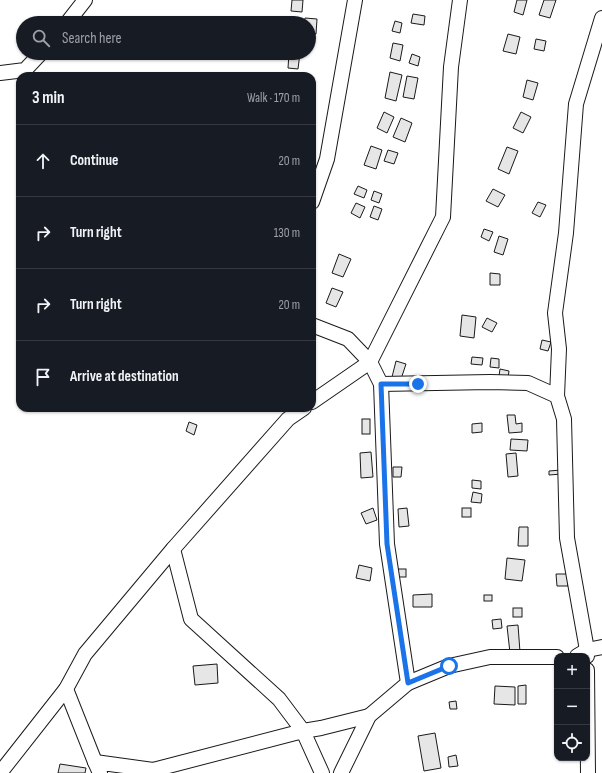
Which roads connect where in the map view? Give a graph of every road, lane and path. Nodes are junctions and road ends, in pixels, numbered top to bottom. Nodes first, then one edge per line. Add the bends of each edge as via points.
1 (85, 0) edge
2 (355, 0) edge
3 (460, 0) edge
4 (72, 16) edge
5 (602, 18) edge
6 (34, 60) edge
7 (0, 73) edge
8 (316, 191) edge
9 (316, 327) edge
10 (370, 362) junction
11 (381, 384) junction
12 (557, 396) junction
13 (316, 399) edge
14 (298, 412) edge
15 (173, 549) junction
16 (602, 648) edge
17 (583, 653) edge
18 (586, 653) edge
19 (554, 657) edge
20 (408, 683) junction
21 (66, 689) junction
22 (587, 689) edge
23 (369, 716) junction
24 (303, 731) junction
25 (97, 768) edge
26 (0, 773) edge
27 (322, 773) edge
28 (341, 773) edge
29 (588, 773) edge

1 - 4 street
2 - 8 street via 327,159
3 - 10 street via 450,67 443,217
5 - 12 street via 576,104 566,233 555,313 559,349
6 - 7 street via 25,70
9 - 10 street via 348,339
10 - 11 street
10 - 13 street
11 - 12 street via 528,384
11 - 20 street via 387,544
12 - 17 street via 564,419 567,538
14 - 15 street via 288,419
15 - 21 street via 85,654
15 - 24 street via 191,619 279,699
16 - 18 street
19 - 20 street via 490,657 449,666
20 - 23 street
21 - 25 street
21 - 26 street
22 - 29 street
23 - 24 street
23 - 28 street
24 - 25 street via 153,770
24 - 27 street

